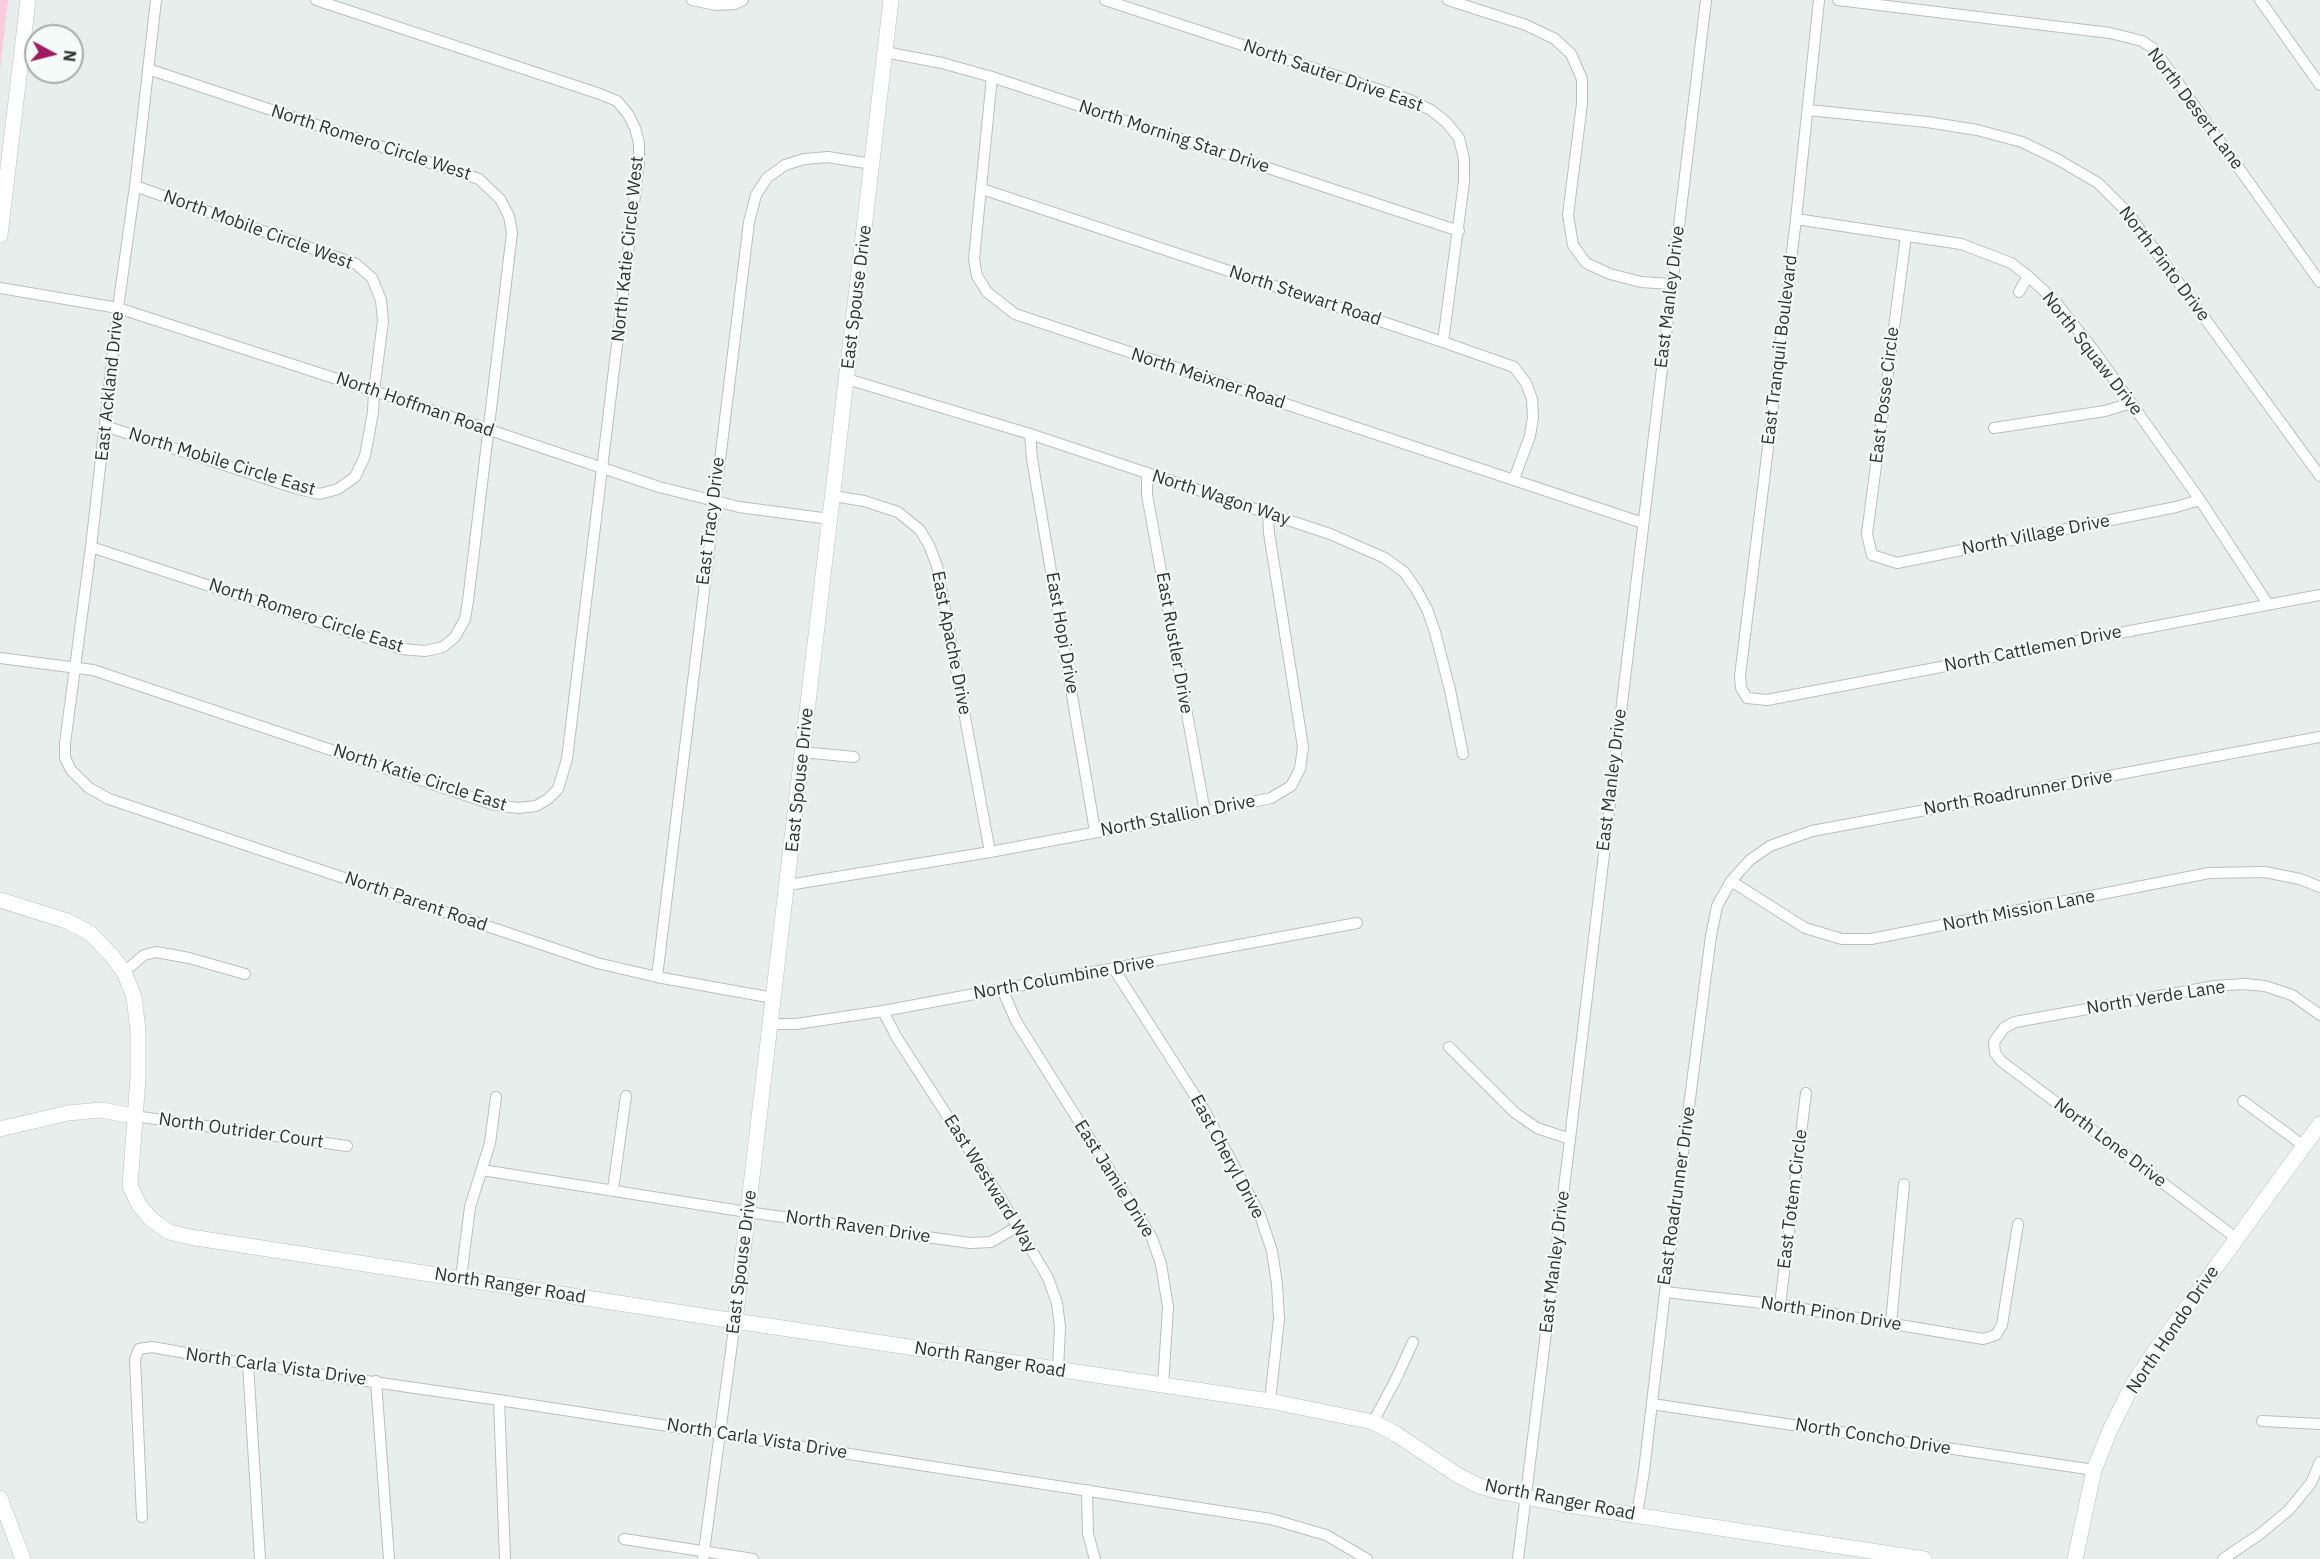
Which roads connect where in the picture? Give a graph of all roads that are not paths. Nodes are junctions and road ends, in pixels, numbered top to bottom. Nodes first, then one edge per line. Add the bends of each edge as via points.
1 (28, 0) edge
2 (156, 0) edge
3 (316, 0) edge
4 (692, 0) edge
5 (742, 0) edge
6 (891, 0) edge
7 (1105, 0) edge
8 (1448, 0) edge
9 (1706, 0) edge
10 (1819, 0) edge
11 (1838, 0) edge
12 (2260, 0) edge
13 (885, 52) junction
14 (148, 69) junction
15 (992, 77) junction
16 (2320, 85) edge
17 (1808, 110) junction
18 (872, 164) junction
19 (135, 186) junction
20 (982, 189) junction
21 (1796, 219) junction
22 (1459, 231) junction
23 (0, 235) edge
24 (1906, 236) junction
25 (2028, 276) junction
26 (2320, 282) edge
27 (1672, 284) junction
28 (0, 288) edge
29 (2019, 292) dead end
30 (118, 308) junction
31 (1443, 342) junction
32 (847, 379) junction
33 (374, 391) junction
34 (2131, 403) junction
35 (105, 426) junction
36 (1994, 428) dead end
37 (488, 430) junction
38 (1030, 434) junction
39 (603, 467) junction
40 (1147, 473) junction
41 (2320, 476) edge
42 (1514, 479) junction
43 (834, 496) junction
44 (2200, 500) junction
45 (714, 502) junction
46 (1268, 513) junction
47 (830, 519) junction
48 (1642, 523) junction
49 (91, 547) junction
50 (1872, 555) joint
51 (2320, 595) edge
52 (2268, 604) junction
53 (0, 658) edge
54 (75, 667) junction
55 (1747, 698) joint
56 (2320, 737) edge
57 (802, 752) junction
58 (1463, 754) dead end
59 (854, 757) dead end
60 (71, 770) joint
61 (1205, 812) junction
62 (1095, 831) junction
63 (990, 852) junction
64 (1731, 881) junction
65 (788, 885) junction
66 (2320, 887) edge
67 (0, 900) edge
68 (1357, 923) dead end
69 (1114, 969) junction
70 (124, 972) junction
71 (245, 974) dead end
72 (657, 977) junction
73 (1002, 989) junction
74 (774, 998) junction
75 (883, 1011) junction
76 (2320, 1015) edge
77 (770, 1024) junction
78 (1994, 1042) joint
79 (1449, 1047) dead end
80 (1806, 1093) dead end
81 (496, 1096) dead end
82 (626, 1096) dead end
83 (2243, 1101) dead end
84 (134, 1116) junction
85 (2320, 1124) edge
86 (0, 1129) edge
87 (1570, 1139) junction
88 (347, 1146) dead end
89 (2304, 1146) junction
90 (482, 1170) junction
91 (1904, 1184) dead end
92 (613, 1190) junction
93 (747, 1212) junction
94 (2018, 1224) dead end
95 (1017, 1227) junction
96 (2236, 1238) junction
97 (461, 1278) junction
98 (1665, 1292) junction
99 (1780, 1305) junction
100 (735, 1321) junction
101 (1891, 1323) junction
102 (1413, 1342) dead end
103 (248, 1364) junction
104 (1058, 1370) junction
105 (376, 1381) junction
106 (1163, 1386) junction
107 (498, 1400) junction
108 (1270, 1401) junction
109 (1652, 1404) junction
110 (2262, 1421) dead end
111 (1373, 1422) junction
112 (2320, 1424) edge
113 (721, 1434) junction
114 (2320, 1462) edge
115 (2094, 1470) junction
116 (1087, 1490) junction
117 (1526, 1497) junction
118 (1, 1505) edge
119 (1637, 1515) junction
120 (142, 1517) dead end
121 (624, 1539) dead end
122 (704, 1555) edge
123 (23, 1559) edge
124 (260, 1559) edge
125 (389, 1559) edge
126 (505, 1559) edge
127 (753, 1559) edge
128 (1095, 1559) edge
129 (1367, 1559) edge
130 (1518, 1559) edge
131 (1924, 1559) edge
132 (2075, 1559) edge
133 (2223, 1559) edge

1 - 23 street
2 - 14 street, East Ackland Drive
3 - 39 street, North Katie Circle West via 600,94 617,101 628,114 639,143 639,162
4 - 5 street via 716,5
6 - 13 street, East Spouse Drive
7 - 22 street, North Sauter Drive East via 1431,110 1459,138 1464,159
8 - 27 street via 1526,25 1555,39 1571,54 1582,79 1568,215 1573,244 1586,263 1610,274
9 - 27 street, East Manley Drive
10 - 17 street, East Tranquil Boulevard
11 - 26 street, North Desert Lane via 2110,33 2142,41 2154,49
12 - 16 street
13 - 15 street, North Morning Star Drive
13 - 18 street, East Spouse Drive
14 - 19 street, East Ackland Drive
14 - 37 street, North Romero Circle West via 479,179 493,190 508,216 512,233
15 - 20 street, North Meixner Road
15 - 22 street, North Morning Star Drive
17 - 21 street, East Tranquil Boulevard
17 - 41 street, North Pinto Drive via 1977,130 2022,142 2098,183 2127,212
18 - 32 street, East Spouse Drive
18 - 45 street, East Tracy Drive via 804,159 785,165 767,178 756,195 749,222
19 - 30 street, East Ackland Drive
19 - 33 street, North Mobile Circle West via 356,264 372,278 381,300 383,321
20 - 31 street, North Stewart Road
20 - 42 street, North Meixner Road via 974,260 977,276 987,292 1015,314
21 - 24 street, North Squaw Drive
21 - 55 street, East Tranquil Boulevard via 1740,676
22 - 31 street, North Sauter Drive East
24 - 25 street, North Squaw Drive via 1961,243 2011,263
24 - 50 street, East Posse Circle via 1867,534
25 - 29 street
25 - 34 street, North Squaw Drive via 2055,302
27 - 48 street, East Manley Drive
28 - 30 street, North Hoffman Road
30 - 33 street, North Hoffman Road
30 - 35 street, East Ackland Drive
31 - 42 street, North Stewart Road via 1514,368 1526,383 1533,417
32 - 38 street, North Wagon Way
32 - 43 street, East Spouse Drive
33 - 35 street, North Mobile Circle East via 367,445 355,477 338,489 320,494
33 - 37 street, North Hoffman Road
34 - 36 street via 2105,411
34 - 44 street, North Squaw Drive
35 - 49 street, East Ackland Drive
37 - 39 street, North Hoffman Road
37 - 49 street, North Romero Circle East via 465,619 455,637 443,647 425,651 402,649
38 - 40 street, North Wagon Way
38 - 62 street, East Hopi Drive
39 - 45 street, North Hoffman Road
39 - 54 street, North Katie Circle East via 567,759 558,789 536,806 495,805
40 - 46 street, North Wagon Way
40 - 61 street, East Rustler Drive via 1147,495
42 - 48 street, North Meixner Road
43 - 47 street, East Spouse Drive
43 - 63 street, East Apache Drive via 898,512 920,530 929,545 937,566
44 - 50 street, North Village Drive via 1897,563
44 - 52 street, North Squaw Drive
45 - 47 street, North Hoffman Road
45 - 72 street, East Tracy Drive
46 - 58 street, North Wagon Way via 1330,534 1385,558 1404,572 1435,632
46 - 61 street, North Stallion Drive via 1303,747 1300,769 1291,786 1271,798
47 - 57 street, East Spouse Drive
48 - 87 street, East Manley Drive
49 - 54 street, East Ackland Drive
51 - 52 street, North Cattlemen Drive
52 - 55 street, North Cattlemen Drive via 1767,700
53 - 54 street, North Katie Circle East
54 - 60 street, East Ackland Drive via 65,743 65,758
56 - 64 street, North Roadrunner Drive via 1812,831 1770,846
57 - 59 street
57 - 65 street, East Spouse Drive
60 - 72 street, North Parent Road via 89,788 109,799 597,963
61 - 62 street, North Stallion Drive
62 - 63 street, North Stallion Drive
63 - 65 street, North Stallion Drive
64 - 66 street, North Mission Lane via 1805,928 1842,939 1881,937 2209,873 2265,872
64 - 98 street, East Roadrunner Drive via 1717,906 1711,936
65 - 74 street, East Spouse Drive
67 - 70 street, North Ranger Road via 67,921 90,933
68 - 69 street, North Columbine Drive
69 - 73 street, North Columbine Drive
69 - 108 street, East Cheryl Drive via 1206,1113 1260,1215 1272,1251 1279,1319
70 - 71 street via 144,955 156,952
70 - 84 street, North Ranger Road via 134,997 138,1030
72 - 74 street, North Parent Road
73 - 75 street, North Columbine Drive
73 - 106 street, East Jamie Drive via 1016,1021 1152,1238 1168,1307
74 - 77 street, East Spouse Drive
75 - 77 street, North Columbine Drive
75 - 95 street, East Westward Way
76 - 78 street, North Verde Lane via 2292,995 2265,986 2215,986 2015,1022 2004,1028
77 - 93 street, East Spouse Drive
78 - 96 street, North Lone Drive via 2001,1061
79 - 87 street via 1521,1117 1537,1128
80 - 99 street, East Totem Circle
81 - 90 street
82 - 92 street
83 - 89 street
84 - 86 street via 101,1110 68,1113
84 - 88 street, North Outrider Court
84 - 97 street, North Ranger Road via 130,1186 139,1205 169,1232
85 - 89 street, North Hondo Drive
87 - 117 street, East Manley Drive
89 - 96 street, North Hondo Drive
90 - 92 street, North Raven Drive
90 - 97 street via 470,1207
91 - 101 street
92 - 93 street, North Raven Drive
93 - 95 street, North Raven Drive via 970,1243 991,1242
93 - 100 street, East Spouse Drive
94 - 101 street, North Pinon Drive via 2002,1325 1996,1335 1983,1339
95 - 104 street, East Westward Way via 1048,1278 1057,1303
96 - 115 street, North Hondo Drive via 2133,1384
97 - 100 street, North Ranger Road
98 - 99 street, North Pinon Drive
98 - 109 street, East Roadrunner Drive
99 - 101 street, North Pinon Drive
100 - 104 street, North Ranger Road
100 - 113 street, East Spouse Drive
102 - 111 street
103 - 105 street, North Carla Vista Drive
103 - 120 street, North Carla Vista Drive via 152,1347 139,1349 135,1359
103 - 124 street
104 - 106 street, North Ranger Road
105 - 107 street, North Carla Vista Drive
105 - 125 street
106 - 108 street, North Ranger Road
107 - 113 street, North Carla Vista Drive
107 - 126 street
108 - 111 street, North Ranger Road
109 - 115 street, North Concho Drive
109 - 119 street, East Roadrunner Drive
110 - 112 street
111 - 117 street, North Ranger Road via 1479,1486
113 - 116 street, North Carla Vista Drive
113 - 122 street, East Spouse Drive
114 - 133 street via 2311,1483 2289,1510
115 - 132 street, North Hondo Drive
116 - 128 street via 1088,1534
116 - 129 street, North Carla Vista Drive via 1271,1519 1326,1535
117 - 119 street, North Ranger Road
117 - 130 street, East Manley Drive
118 - 123 street
119 - 131 street, North Ranger Road
121 - 122 street
122 - 127 street

